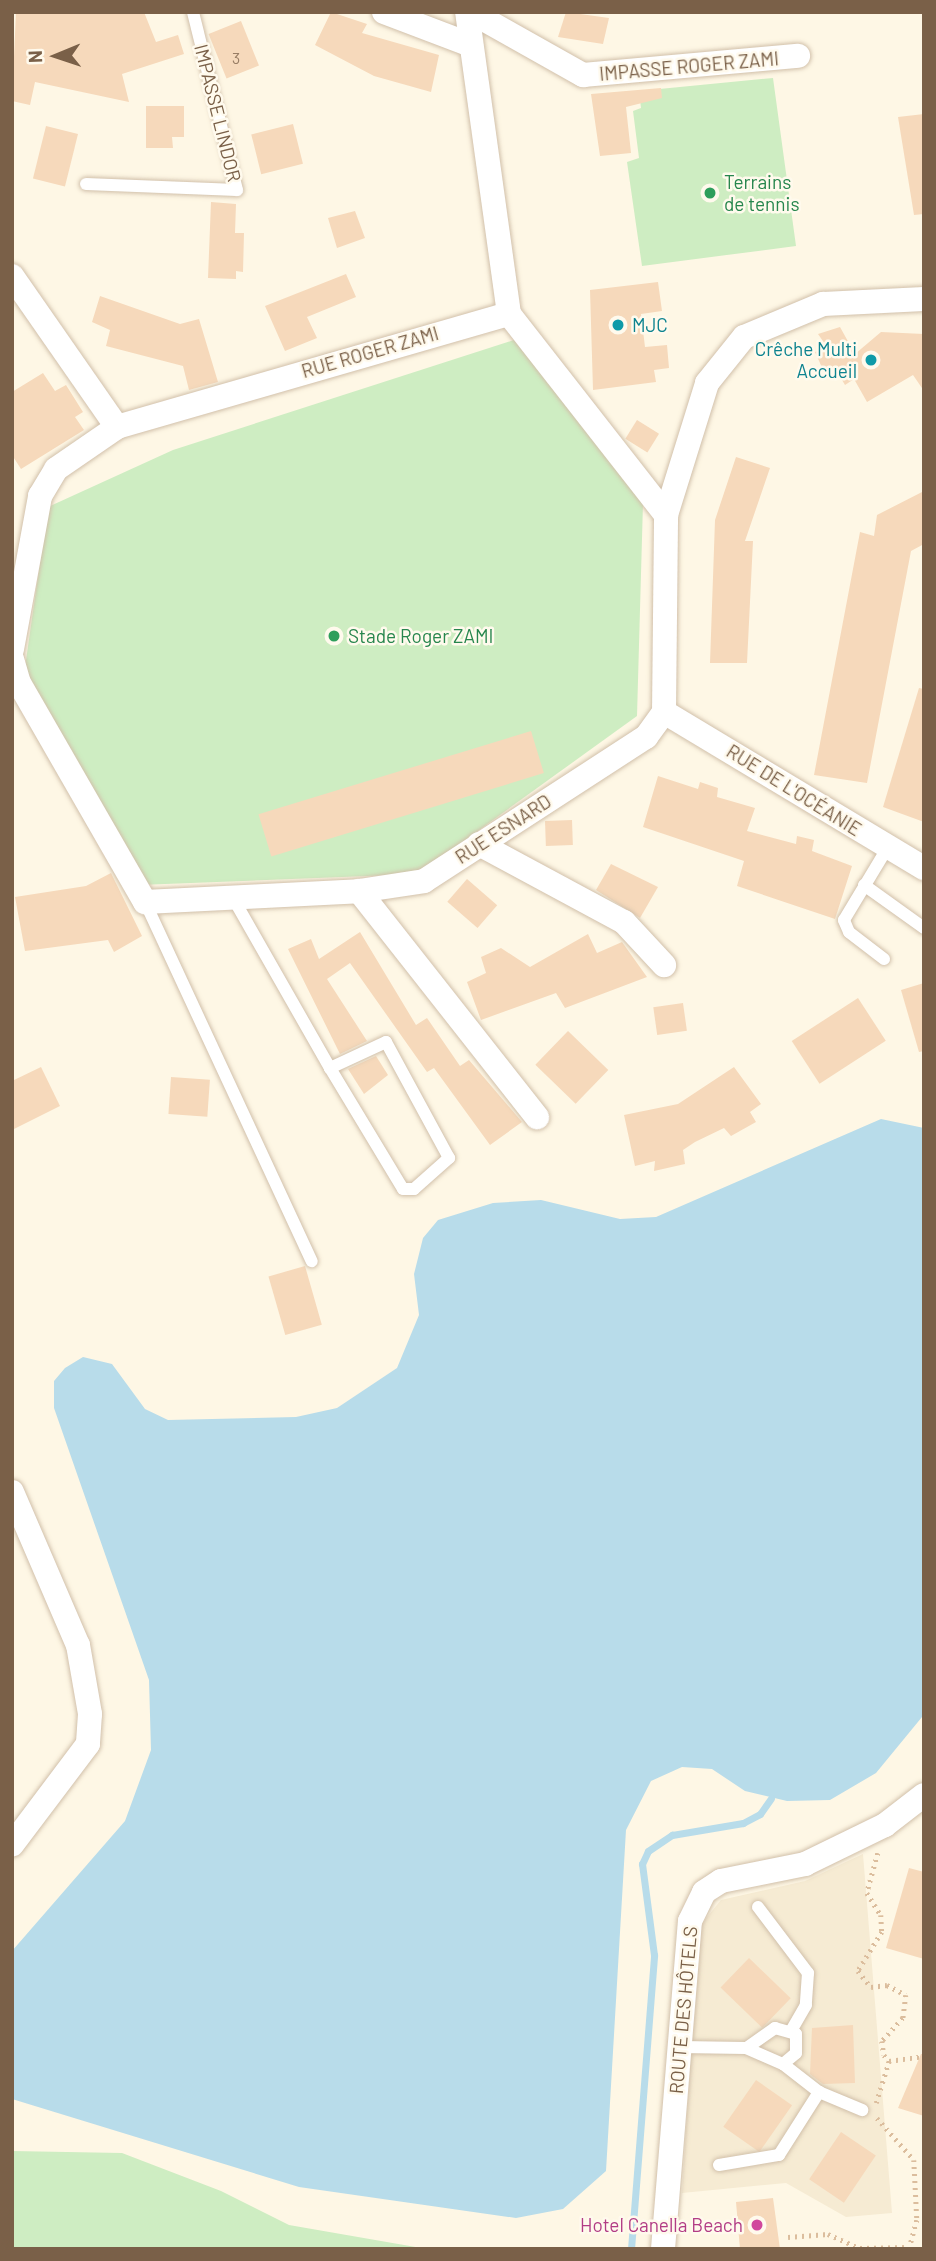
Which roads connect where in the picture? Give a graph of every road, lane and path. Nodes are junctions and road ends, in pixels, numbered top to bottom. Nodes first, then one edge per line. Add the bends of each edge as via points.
1 (193, 12) edge
2 (384, 12) edge
3 (469, 12) edge
4 (471, 45) junction
5 (798, 56) dead end
6 (86, 184) dead end
7 (12, 276) edge
8 (924, 299) edge
9 (509, 313) junction
10 (117, 427) junction
11 (666, 515) junction
12 (12, 649) edge
13 (12, 659) edge
14 (664, 712) junction
15 (479, 844) junction
16 (888, 847) junction
17 (924, 868) edge
18 (864, 886) junction
19 (359, 891) junction
20 (233, 898) junction
21 (145, 902) junction
22 (924, 928) edge
23 (884, 958) dead end
24 (664, 965) dead end
25 (330, 1068) junction
26 (537, 1117) dead end
27 (312, 1261) dead end
28 (12, 1492) edge
29 (924, 1794) edge
30 (885, 1825) junction
31 (12, 1845) edge
32 (758, 1907) dead end
33 (792, 2029) junction
34 (680, 2047) junction
35 (746, 2048) junction
36 (924, 2056) edge
37 (890, 2061) junction
38 (783, 2064) junction
39 (819, 2092) junction
40 (862, 2110) dead end
41 (719, 2165) dead end
42 (788, 2237) dead end
43 (909, 2248) edge
44 (663, 2249) edge

1 - 6 lane, IMPASSE LINDOR via 237,190
2 - 4 street
3 - 4 street
3 - 5 street, IMPASSE ROGER ZAMI via 583,75
4 - 9 street
7 - 10 street
8 - 11 street via 823,304 744,337 707,383
9 - 10 street, RUE ROGER ZAMI
9 - 11 street
10 - 12 street, RUE ROGER ZAMI via 56,469 40,496
11 - 14 street
13 - 21 street via 19,683
14 - 15 street, RUE ESNARD via 646,737
14 - 16 street, RUE DE L'OCÉANIE
15 - 19 street, RUE ESNARD via 424,881
15 - 24 street via 624,922
16 - 17 street, RUE DE L'OCÉANIE
16 - 18 lane
18 - 22 lane
18 - 23 lane via 845,925
19 - 20 street, RUE ESNARD
19 - 26 street
20 - 21 street, RUE ESNARD
20 - 25 lane
21 - 27 lane
25 - 25 lane via 406,1192 449,1158 386,1042
28 - 31 street via 61,1597 90,1714 88,1744
29 - 30 street, ROUTE DES HÔTELS
30 - 34 street, ROUTE DES HÔTELS via 805,1864 721,1881 704,1892 690,1921
30 - 37 path via 867,1893 881,1915 882,1932 858,1971 871,1987 887,1985 906,1995 903,2018 882,2041
32 - 33 lane via 808,1973 806,2004
33 - 35 lane via 775,2028
33 - 38 lane via 796,2053
34 - 35 lane
34 - 44 street, ROUTE DES HÔTELS
35 - 38 lane
36 - 37 path
37 - 43 path via 875,2113 882,2132 914,2160 917,2220
38 - 39 lane
39 - 40 lane
39 - 41 lane via 779,2155
42 - 43 path via 828,2234 860,2248

